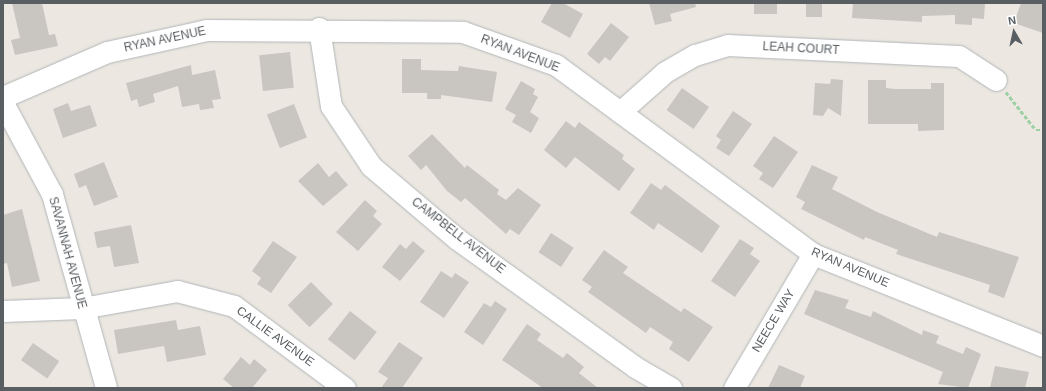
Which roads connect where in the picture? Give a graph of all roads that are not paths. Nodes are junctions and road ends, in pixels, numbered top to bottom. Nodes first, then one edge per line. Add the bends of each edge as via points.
1 (319, 28) junction
2 (996, 80) road end
3 (3, 98) edge
4 (3, 104) edge
5 (620, 112) junction
6 (814, 254) junction
7 (82, 308) junction
8 (3, 311) edge
9 (1043, 346) edge
10 (106, 388) edge
11 (345, 388) edge
12 (671, 388) edge
13 (734, 388) edge

1 - 3 street, RYAN AVENUE via 206,30 107,52
1 - 5 street, RYAN AVENUE via 462,32 556,65
1 - 12 street, CAMPBELL AVENUE via 331,106 371,166 458,239 635,367
2 - 5 street, LEAH COURT via 959,56 727,45 694,55 665,72
4 - 7 street, SAVANNAH AVENUE via 52,194
5 - 6 street, RYAN AVENUE
6 - 9 street, RYAN AVENUE
6 - 13 street, NEECE WAY
7 - 8 street, CALLIE AVENUE
7 - 10 street, SAVANNAH AVENUE
7 - 11 street, CALLIE AVENUE via 177,291 234,306

